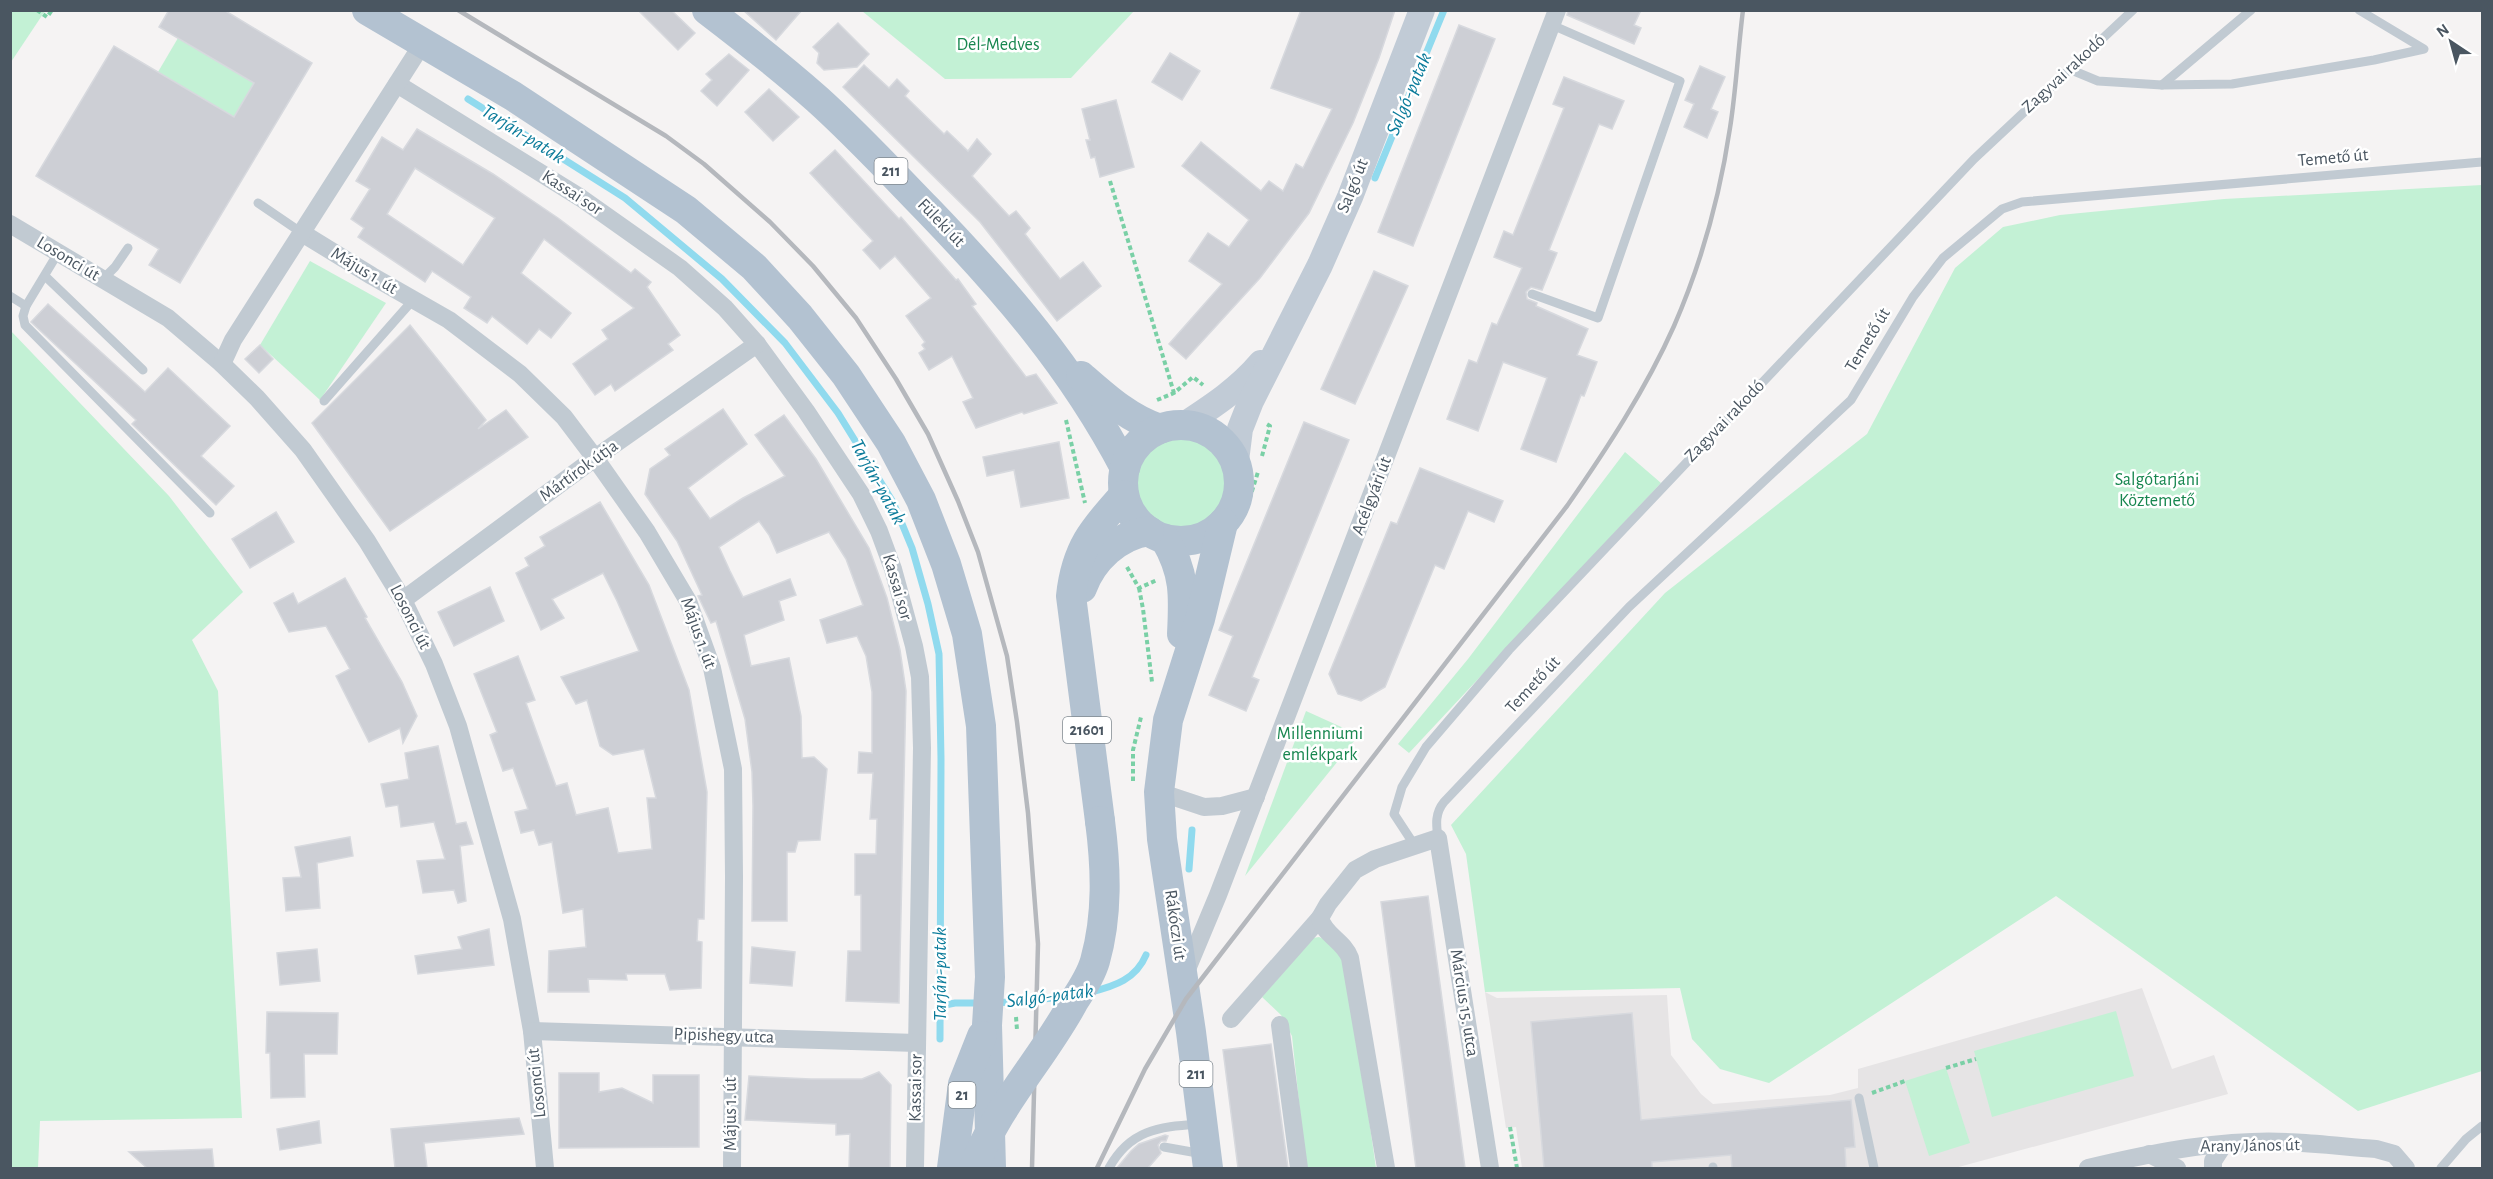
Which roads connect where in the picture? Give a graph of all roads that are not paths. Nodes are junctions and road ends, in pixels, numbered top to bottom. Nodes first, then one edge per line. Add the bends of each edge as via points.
1 (367, 10) edge
2 (708, 10) edge
3 (1422, 10) edge
4 (2133, 10) edge
5 (2251, 10) edge
6 (2359, 10) edge
7 (1555, 18) edge
8 (423, 43) junction
9 (2069, 69) junction
10 (397, 84) junction
11 (2162, 85) junction
12 (2482, 162) edge
13 (258, 203) dead end
14 (10, 224) edge
15 (307, 236) junction
16 (128, 248) dead end
17 (58, 253) junction
18 (45, 276) junction
19 (103, 279) junction
20 (1532, 294) dead end
21 (10, 296) edge
22 (413, 300) junction
23 (26, 306) junction
24 (1291, 325) junction
25 (757, 344) junction
26 (1054, 352) junction
27 (222, 364) junction
28 (143, 370) dead end
29 (324, 401) dead end
30 (1172, 427) junction
31 (595, 458) junction
32 (1252, 464) junction
33 (1125, 481) junction
34 (210, 513) dead end
35 (1232, 522) junction
36 (1157, 535) junction
37 (403, 600) junction
38 (1076, 639) junction
39 (1179, 681) junction
40 (1159, 792) junction
41 (1256, 797) junction
42 (1438, 838) junction
43 (1415, 846) junction
44 (1320, 918) junction
45 (1182, 979) junction
46 (1231, 1019) dead end
47 (1280, 1024) dead end
48 (987, 1025) junction
49 (532, 1030) junction
50 (731, 1036) junction
51 (917, 1043) junction
52 (1859, 1098) road end
53 (1202, 1124) junction
54 (2482, 1126) edge
55 (2224, 1144) junction
56 (1164, 1147) dead end
57 (2149, 1154) junction
58 (1207, 1162) edge
59 (546, 1168) edge
60 (732, 1168) edge
61 (915, 1168) edge
62 (952, 1168) edge
63 (974, 1168) edge
64 (990, 1168) edge
65 (1109, 1168) edge
66 (1299, 1168) edge
67 (1386, 1168) edge
68 (1490, 1168) edge
69 (1874, 1168) edge
70 (2088, 1168) edge
71 (2177, 1168) edge
72 (2213, 1168) edge
73 (2406, 1168) edge
74 (2441, 1168) edge

1 - 8 main road, 21
2 - 26 main road, Füleki út / 211 via 818,100 881,161 993,279
3 - 24 main road, Salgó út via 1350,197
4 - 9 lane, Zagyvai rakodó
5 - 11 lane
6 - 11 lane via 2424,49 2232,84
7 - 20 lane via 1680,81 1598,318
7 - 41 street, Acélgyári út
8 - 10 street
8 - 48 main road, 21 via 513,96 686,210 754,267 846,375 891,443 921,500 967,634 981,726 990,977
9 - 11 lane via 2098,81
9 - 43 lane, Zagyvai rakodó via 1974,159 1517,641 1426,747 1401,787 1394,814
10 - 15 street
10 - 25 street, Kassai sor via 581,198 680,268 725,308
12 - 42 lane, Temető út via 2022,202 2002,209 1943,258 1914,297 1851,400 1629,607 1444,802 1437,814
13 - 15 lane
14 - 17 street, Losonci út
15 - 22 street, Május 1. út
15 - 27 street via 233,340
16 - 19 lane
17 - 18 lane
17 - 19 street, Losonci út
18 - 23 lane
18 - 28 lane
19 - 27 street, Losonci út via 168,318
21 - 23 lane
22 - 29 lane
22 - 31 street, Május 1. út via 449,320 520,374 564,417
23 - 34 lane via 23,316 29,332
24 - 30 main road via 1247,380 1222,401
24 - 32 main road via 1240,429
25 - 31 street, Mártírok útja
25 - 51 street, Kassai sor via 861,494 893,568 914,646 920,677 922,748
26 - 30 main road, 211 via 1121,408 1149,425
26 - 33 main road, 211 via 1112,442
27 - 37 street, Losonci út via 303,450
30 - 32 main road, 211 via 1194,425 1212,432
30 - 33 main road via 1140,441 1128,457
31 - 37 street, Mártírok útja
31 - 50 street, Május 1. út via 647,532 688,601 712,668 733,769
32 - 35 main road, 211 via 1240,480 1238,499 1230,516
33 - 36 main road, 211 via 1131,513
33 - 38 main road, 21601 via 1075,566 1071,596
35 - 36 main road, 211 via 1199,539 1180,542
35 - 39 main road, 211
36 - 38 main road, 21601 via 1132,535 1114,545 1091,569 1081,591
36 - 39 main road, 211 via 1174,554 1184,592
37 - 49 street, Losonci út via 458,726 512,919
38 - 63 main road, 21601, bridge via 1100,821 1103,924 1095,963 1061,1026 993,1124
39 - 40 main road, Rákóczi út / 211 via 1168,720
40 - 41 street via 1204,807
40 - 45 main road, Rákóczi út / 211
41 - 45 street, Acélgyári út
42 - 43 street
42 - 68 street, Március 15. utca
43 - 44 street via 1355,870
44 - 46 street
44 - 67 street via 1350,958
45 - 53 main road, Rákóczi út / 211
47 - 66 street
48 - 62 main road, 21 via 963,1084
48 - 64 main road, 21
49 - 50 street, Pipishegy utca
49 - 59 street, Losonci út
50 - 51 street, Pipishegy utca
50 - 60 street, Május 1. út
51 - 61 street, Kassai sor
52 - 69 lane
53 - 58 main road, Rákóczi út / 211
53 - 65 lane via 1166,1127 1144,1134 1124,1147
54 - 74 lane
55 - 57 street, Arany János út
55 - 72 street
55 - 73 street, Arany János út via 2376,1149 2394,1154
56 - 58 lane
57 - 70 street, Arany János út
57 - 71 street

